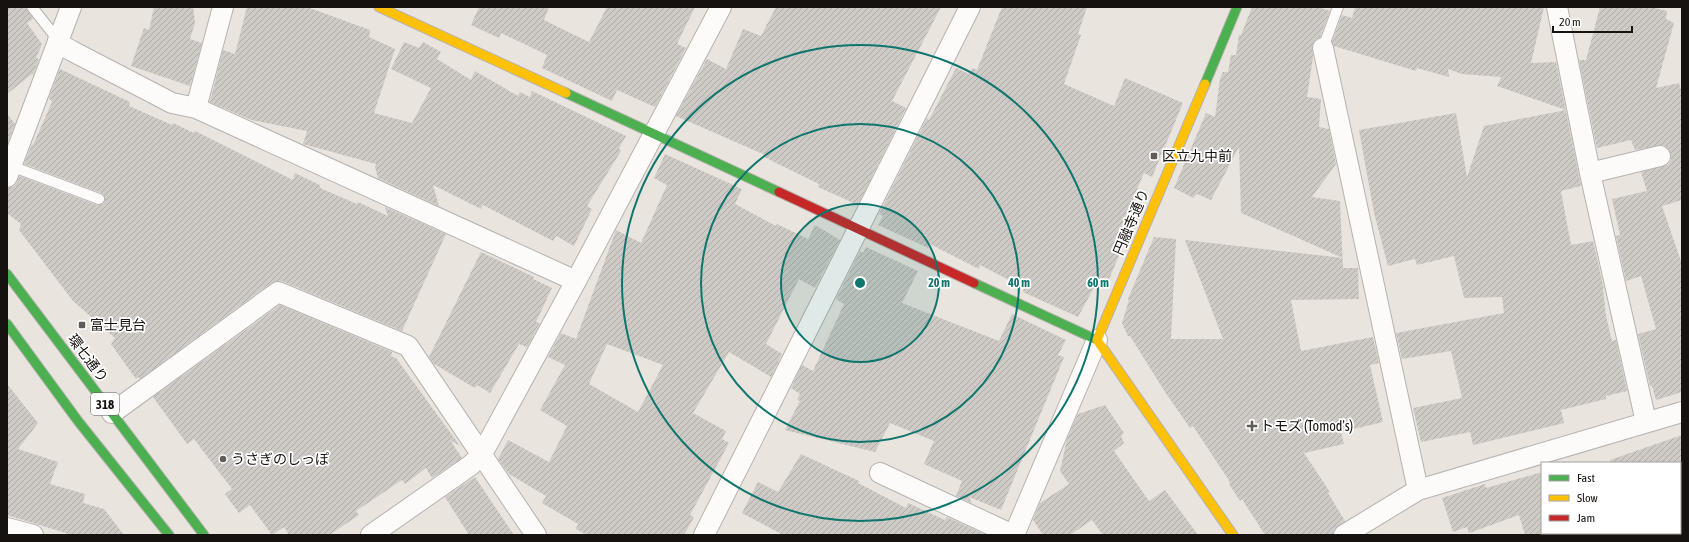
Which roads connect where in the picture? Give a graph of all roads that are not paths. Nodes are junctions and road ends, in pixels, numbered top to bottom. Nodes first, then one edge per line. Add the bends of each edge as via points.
1 (32, 7) edge
2 (71, 7) edge
3 (224, 7) edge
4 (379, 7) edge
5 (721, 7) edge
6 (970, 7) edge
7 (1237, 7) edge
8 (1338, 7) edge
9 (1557, 7) edge
10 (58, 40) junction
11 (1323, 48) joint
12 (196, 108) junction
13 (654, 133) junction
14 (1660, 156) dead end
15 (9, 172) edge
16 (1590, 173) junction
17 (99, 199) dead end
18 (857, 229) junction
19 (7, 274) edge
20 (576, 281) junction
21 (7, 324) edge
22 (1097, 340) junction
23 (1682, 412) edge
24 (112, 413) junction
25 (1646, 422) junction
26 (482, 454) junction
27 (1560, 456) edge
28 (880, 473) dead end
29 (1418, 490) junction
30 (7, 528) edge
31 (1018, 532) edge
32 (709, 533) edge
33 (34, 535) edge
34 (169, 535) edge
35 (204, 535) edge
36 (371, 535) edge
37 (536, 535) edge
38 (1233, 535) edge
39 (1344, 535) edge

1 - 10 lane
2 - 10 street
3 - 12 street
4 - 13 street
5 - 13 street
6 - 18 street
7 - 22 street, 円融寺通り
8 - 11 lane
9 - 16 street
10 - 12 street via 72,51 172,103
10 - 15 street
11 - 29 street
12 - 20 street
13 - 18 street
13 - 20 street
14 - 16 street
15 - 17 lane
16 - 25 street
18 - 22 street
18 - 32 street
19 - 24 street, 環七通り / 318
20 - 26 street
21 - 34 street, 318 via 78,421
22 - 31 street
22 - 38 street
23 - 25 street
24 - 26 street via 278,292 408,346
24 - 35 street, 環七通り / 318
25 - 27 street
26 - 36 street via 471,466
26 - 37 street
27 - 29 street
28 - 31 street
29 - 39 street
30 - 33 street

